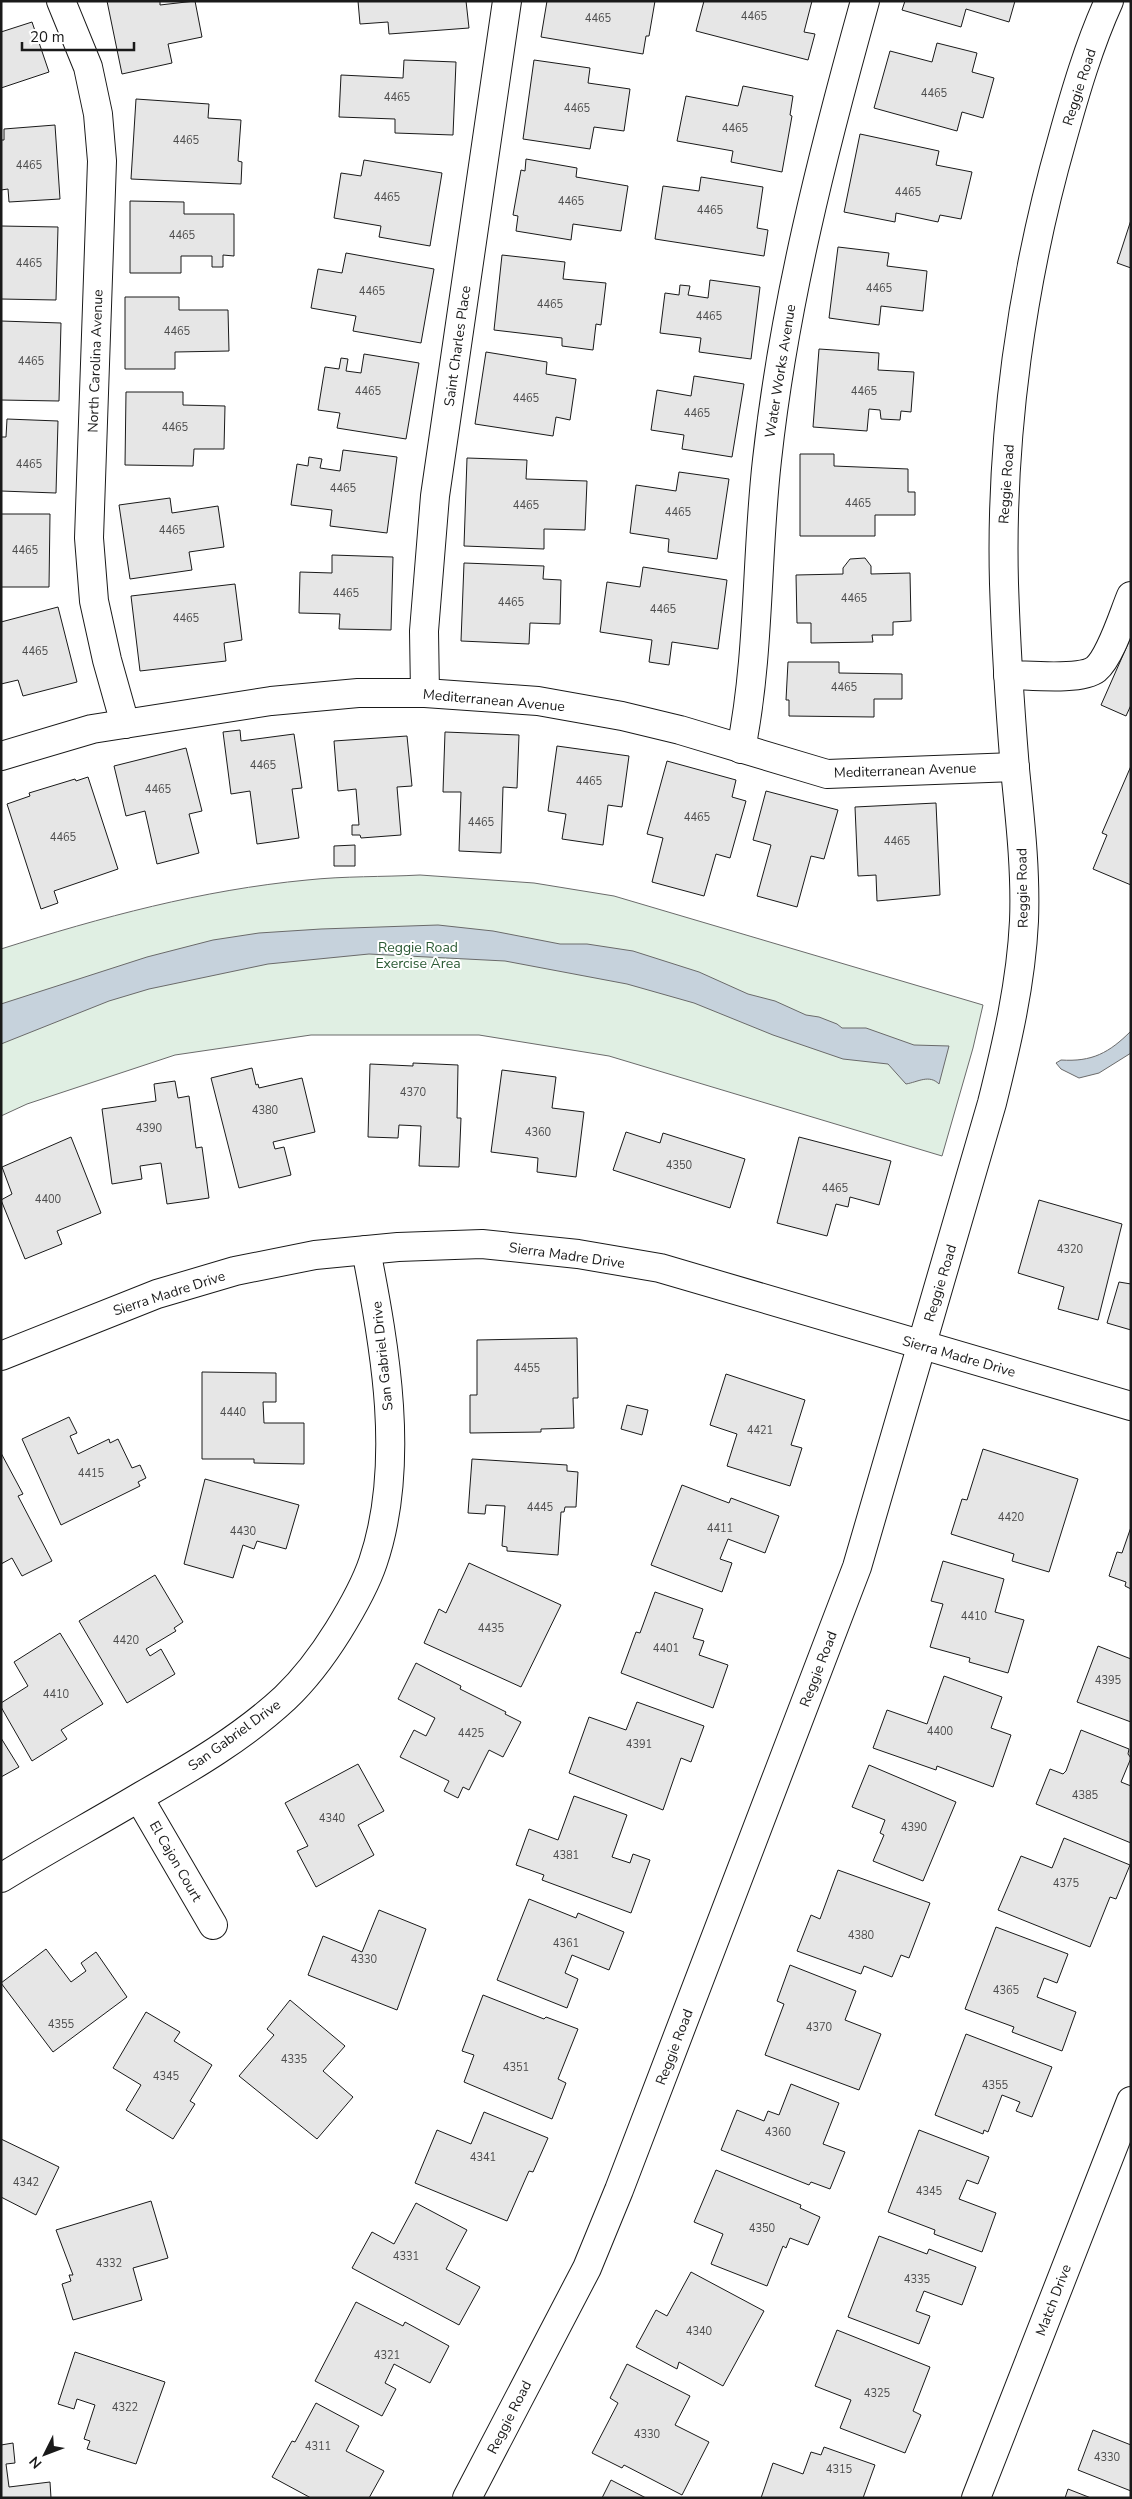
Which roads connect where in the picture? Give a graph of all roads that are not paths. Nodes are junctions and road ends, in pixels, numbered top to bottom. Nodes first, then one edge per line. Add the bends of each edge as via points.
1 (61, 1) edge
2 (507, 1) edge
3 (865, 1) edge
4 (1109, 1) edge
5 (1131, 596) edge
6 (1008, 675) junction
7 (425, 693) junction
8 (125, 724) junction
9 (741, 749) junction
10 (1, 756) edge
11 (1015, 767) junction
12 (366, 1250) junction
13 (921, 1345) junction
14 (1, 1356) edge
15 (1131, 1406) edge
16 (139, 1798) junction
17 (1, 1878) edge
18 (213, 1925) dead end
19 (1131, 2101) edge
20 (467, 2498) edge
21 (976, 2498) edge

1 - 8 street, North Carolina Avenue via 88,67 98,114 102,161 89,538 94,601
2 - 7 street, Saint Charles Place via 436,496 424,631
3 - 9 street, Water Works Avenue via 827,139 780,360 766,461 749,707
4 - 6 street, Reggie Road via 1074,95 1029,275 1003,509
5 - 6 street via 1106,656 1095,669 1082,674
6 - 11 street, Reggie Road
7 - 8 street, Mediterranean Avenue via 358,693 271,701
7 - 9 street, Mediterranean Avenue via 538,701 622,716
8 - 10 street, Mediterranean Avenue via 92,729
9 - 11 street, Mediterranean Avenue via 827,774
11 - 13 street, Reggie Road via 1024,920 1018,980 992,1103
12 - 13 street, Sierra Madre Drive via 482,1244 596,1257 660,1268
12 - 14 street, Sierra Madre Drive via 315,1255 226,1274 157,1294
12 - 16 street, San Gabriel Drive via 379,1316 390,1458 384,1516 373,1562 350,1612 322,1656 285,1698 228,1743
13 - 15 street, Sierra Madre Drive
13 - 20 street, Reggie Road via 856,1567 619,2190 587,2268
16 - 17 street, San Gabriel Drive
16 - 18 street, El Cajon Court
19 - 21 street, Match Drive

